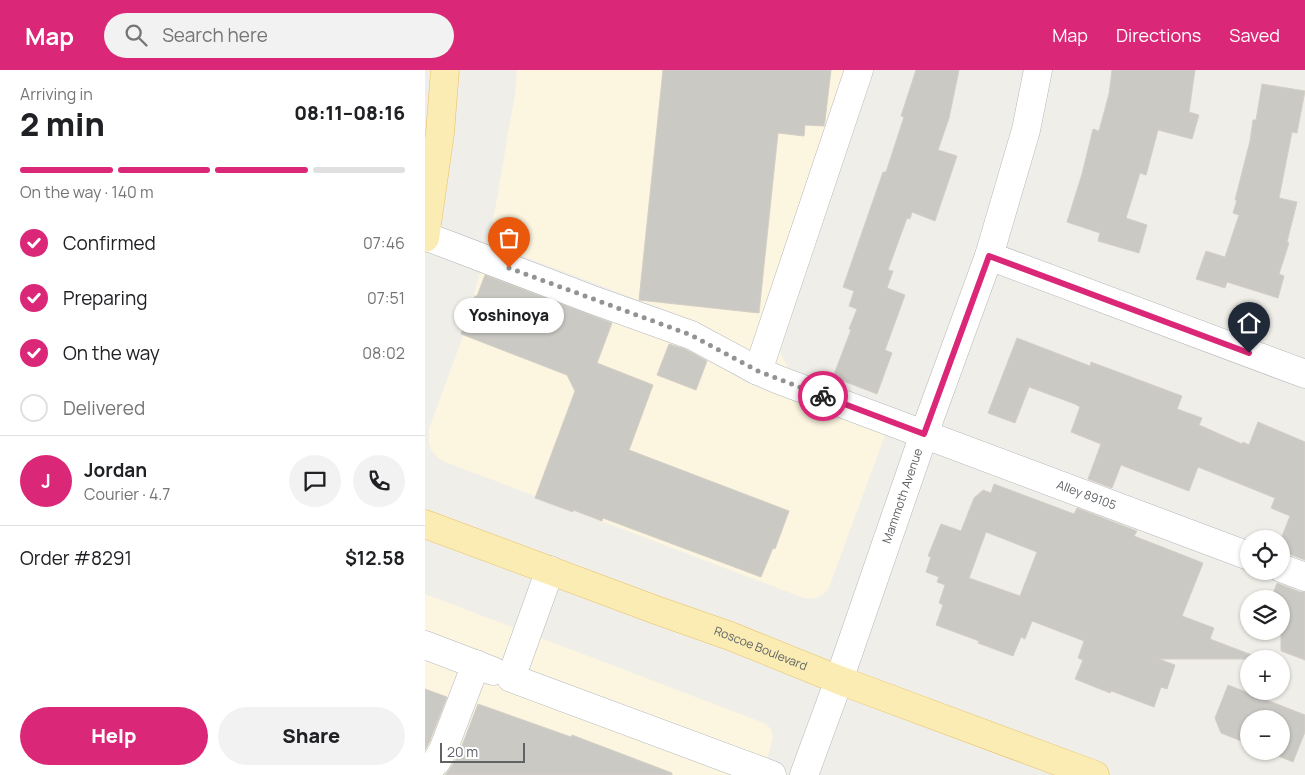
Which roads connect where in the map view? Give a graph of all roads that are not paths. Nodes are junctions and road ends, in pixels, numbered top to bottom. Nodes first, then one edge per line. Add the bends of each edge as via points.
1 (445, 70) edge
2 (859, 70) edge
3 (1038, 70) edge
4 (425, 237) edge
5 (989, 256) junction
6 (758, 371) junction
7 (1305, 373) edge
8 (924, 434) junction
9 (425, 524) edge
10 (1240, 553) edge
11 (550, 570) junction
12 (1290, 571) edge
13 (1305, 577) edge
14 (425, 646) edge
15 (476, 664) junction
16 (511, 678) junction
17 (839, 680) junction
18 (425, 771) edge
19 (772, 775) edge
20 (804, 775) edge
21 (1095, 775) edge

1 - 4 main road via 440,133
2 - 6 street
3 - 5 street, Mammoth Avenue via 1026,130
4 - 6 street, Alley 89105 via 691,335
5 - 7 street
5 - 8 street, Mammoth Avenue
6 - 8 street, Alley 89105
8 - 10 street, Alley 89105
8 - 17 street, Mammoth Avenue
9 - 11 main road, Roscoe Boulevard
11 - 16 street
11 - 17 main road, Roscoe Boulevard
12 - 13 street
14 - 15 street
15 - 16 street
15 - 18 street via 443,750
16 - 19 street
17 - 20 street, Mammoth Avenue
17 - 21 main road, Roscoe Boulevard

